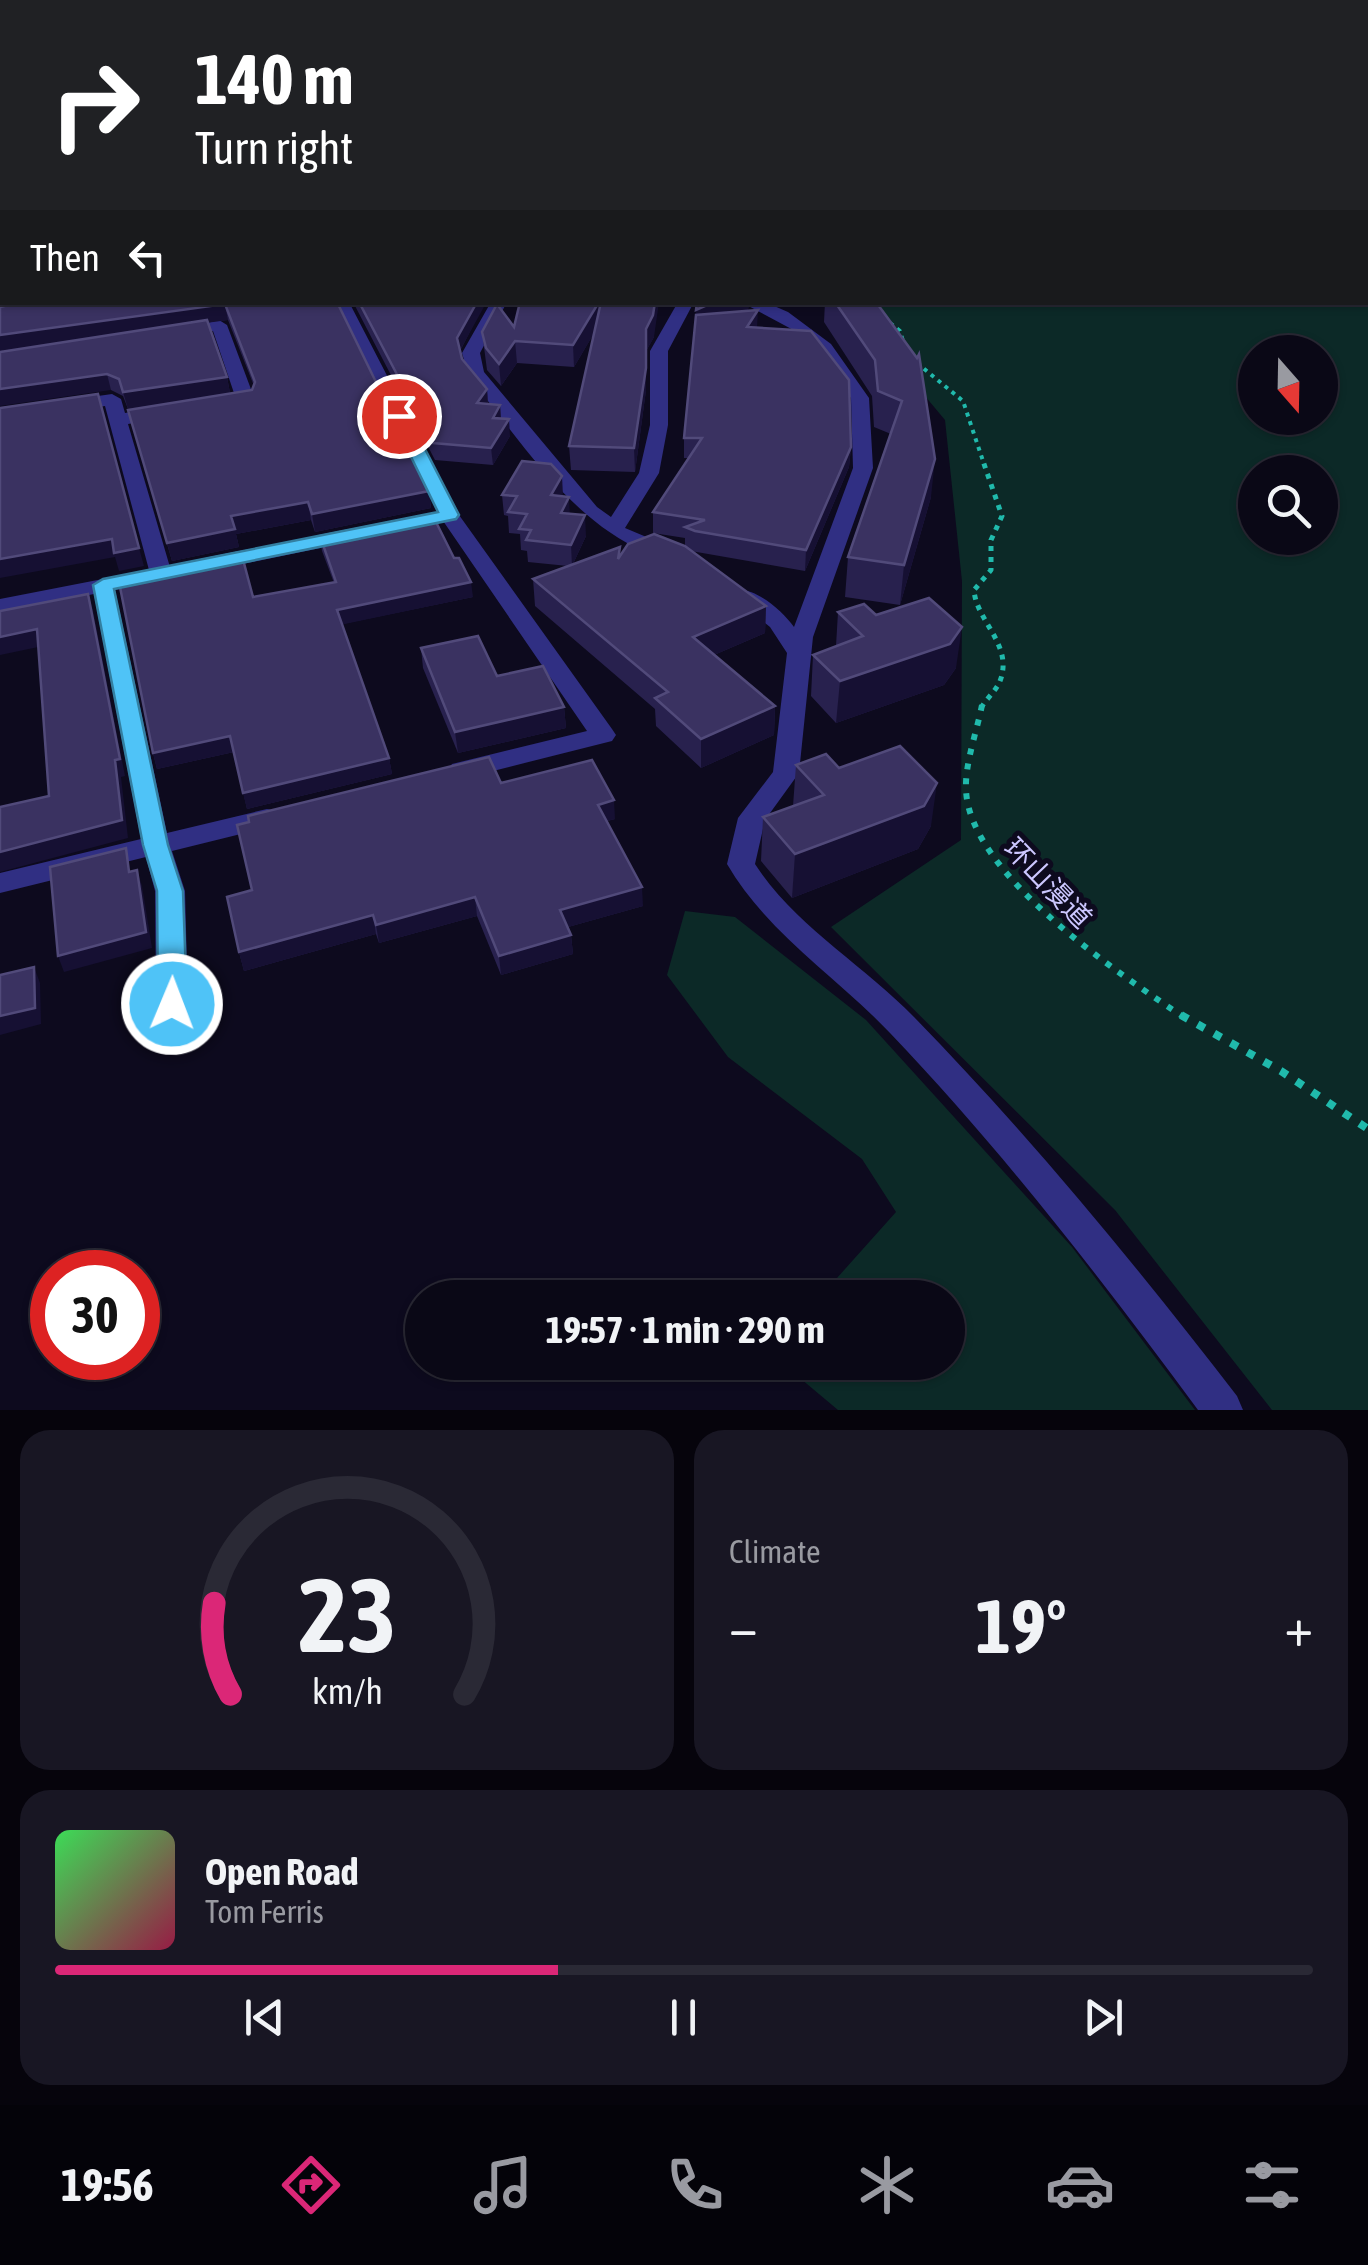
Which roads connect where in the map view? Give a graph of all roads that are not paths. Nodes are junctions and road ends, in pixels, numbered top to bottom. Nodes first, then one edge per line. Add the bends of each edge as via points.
1 (341, 305) edge
2 (496, 305) edge
3 (684, 305) edge
4 (756, 305) edge
5 (164, 334) edge
6 (210, 406) edge
7 (173, 412) edge
8 (0, 416) edge
9 (118, 420) junction
10 (372, 530) edge
11 (614, 530) junction
12 (689, 562) edge
13 (161, 574) junction
14 (103, 585) junction
15 (728, 585) edge
16 (0, 606) edge
17 (800, 654) junction
18 (435, 776) edge
19 (286, 813) edge
20 (156, 845) junction
21 (0, 883) edge
22 (172, 1004) dead end
23 (1224, 1410) edge

1 - 18 street via 440,517 603,735
2 - 11 street via 472,353 474,372 590,511
3 - 11 street via 660,351 659,426 649,472
4 - 17 street via 803,328 860,398 863,468
5 - 6 street via 219,326 246,400
7 - 9 street
8 - 9 street via 112,399
9 - 13 street
10 - 13 street
11 - 12 street
13 - 14 street
14 - 16 street
14 - 20 street
15 - 17 street via 778,622
17 - 23 street via 786,773 752,818 741,864 756,892 899,1021 1129,1284
19 - 20 street
20 - 21 street
20 - 22 street via 170,891

